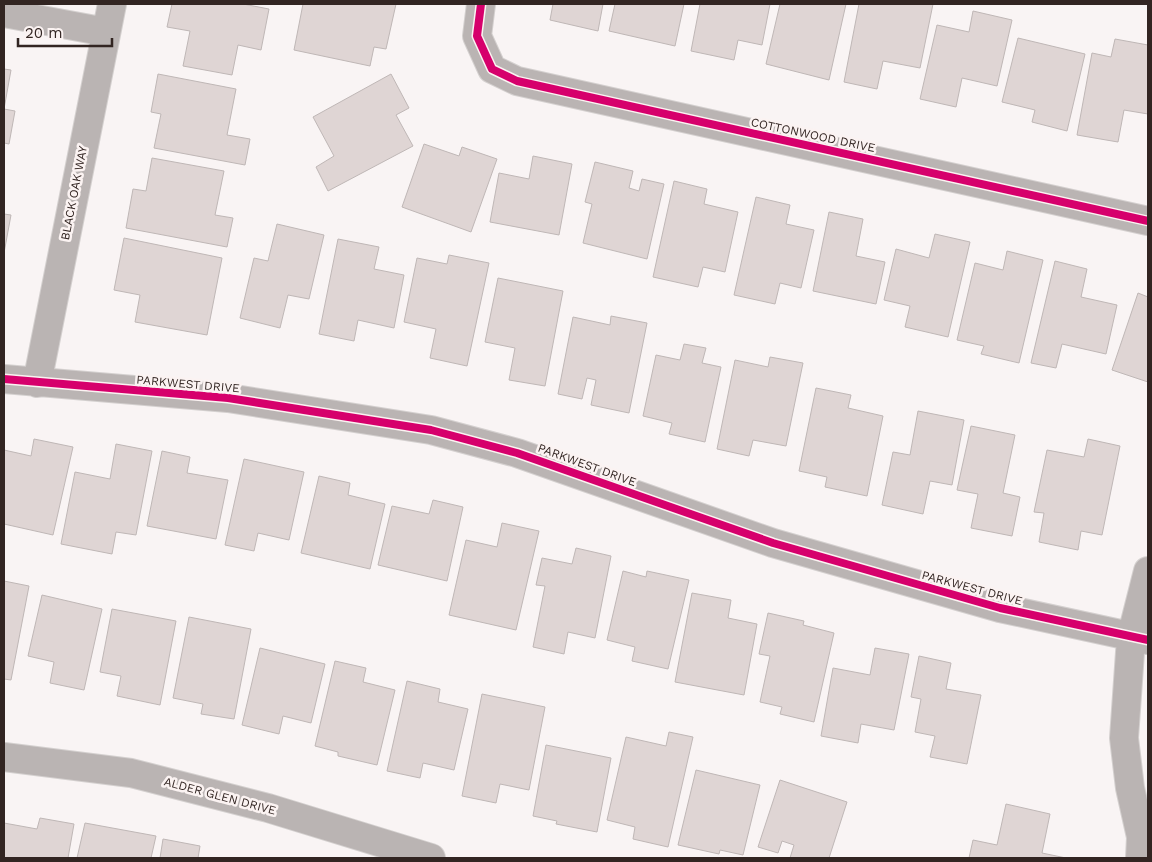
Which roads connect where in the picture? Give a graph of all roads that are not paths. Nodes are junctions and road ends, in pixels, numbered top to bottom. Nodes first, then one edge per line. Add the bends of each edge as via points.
1 (112, 4) edge
2 (481, 4) edge
3 (4, 13) edge
4 (106, 32) junction
5 (1148, 221) edge
6 (4, 379) edge
7 (37, 383) junction
8 (1148, 571) edge
9 (1140, 639) edge
10 (4, 757) edge
11 (431, 858) edge
12 (1140, 858) edge

1 - 4 street, BLACK OAK WAY
2 - 5 street, COTTONWOOD DRIVE via 477,36 492,69 517,81
3 - 4 street
4 - 7 street, BLACK OAK WAY
6 - 7 street, PARKWEST DRIVE
7 - 9 street, PARKWEST DRIVE via 228,398 431,430 517,452 773,543 1000,608
8 - 9 street
9 - 12 street via 1124,738 1130,788 1141,837
10 - 11 street, ALDER GLEN DRIVE via 131,773 268,808

